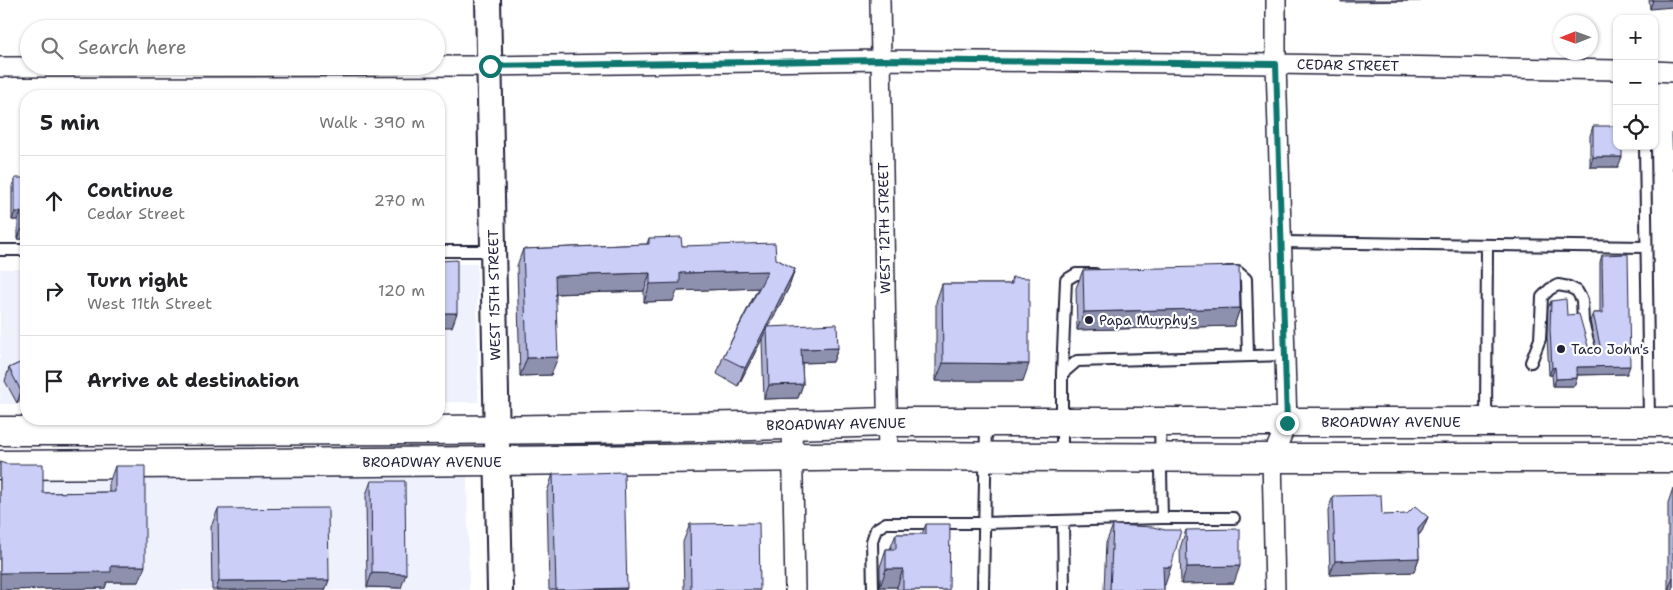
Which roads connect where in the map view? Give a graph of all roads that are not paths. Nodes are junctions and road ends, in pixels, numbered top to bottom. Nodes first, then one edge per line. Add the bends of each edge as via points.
1 (488, 0) edge
2 (880, 0) edge
3 (1276, 0) edge
4 (882, 60) junction
5 (1276, 64) junction
6 (445, 66) edge
7 (490, 66) junction
8 (0, 67) edge
9 (20, 67) edge
10 (1613, 70) edge
11 (1658, 71) edge
12 (1673, 72) edge
13 (1645, 150) edge
14 (1282, 242) junction
15 (1488, 245) junction
16 (1646, 247) junction
17 (0, 250) edge
18 (20, 250) edge
19 (445, 251) edge
20 (494, 252) junction
21 (1219, 272) edge
22 (1104, 273) edge
23 (1285, 355) junction
24 (1248, 356) junction
25 (1592, 356) edge
26 (1531, 362) dead end
27 (1062, 374) junction
28 (888, 422) junction
29 (986, 422) junction
30 (1062, 422) junction
31 (1160, 422) junction
32 (1486, 422) junction
33 (1661, 422) edge
34 (1287, 423) junction
35 (792, 425) junction
36 (497, 429) junction
37 (0, 431) edge
38 (888, 456) junction
39 (985, 456) junction
40 (793, 457) junction
41 (1062, 457) junction
42 (1161, 457) junction
43 (1272, 458) junction
44 (1673, 458) edge
45 (498, 461) junction
46 (0, 465) edge
47 (1162, 518) junction
48 (1234, 518) dead end
49 (1063, 520) junction
50 (984, 523) junction
51 (500, 590) edge
52 (795, 590) edge
53 (873, 590) edge
54 (983, 590) edge
55 (1064, 590) edge
56 (1275, 590) edge

1 - 7 street, WEST 15TH STREET
2 - 4 street, WEST 12TH STREET
3 - 5 street
4 - 5 street, CEDAR STREET
4 - 7 street, CEDAR STREET
4 - 28 street, WEST 12TH STREET
5 - 10 street, CEDAR STREET
5 - 14 street
6 - 7 street, CEDAR STREET
7 - 20 street, WEST 15TH STREET
8 - 9 street, CEDAR STREET
11 - 12 street
13 - 16 lane
14 - 15 lane
14 - 23 street
15 - 16 lane
15 - 32 lane
16 - 33 lane
17 - 18 lane
19 - 20 lane
20 - 36 street, WEST 15TH STREET
21 - 24 lane via 1238,272 1246,279
22 - 27 lane via 1076,274 1066,280
23 - 24 lane
23 - 34 street
24 - 27 lane via 1077,361
25 - 26 lane via 1583,322 1582,300 1577,291 1558,285 1542,297 1540,339
27 - 30 lane
28 - 29 highway, BROADWAY AVENUE
28 - 35 highway, BROADWAY AVENUE
28 - 38 street, WEST 12TH STREET
29 - 30 highway, BROADWAY AVENUE
29 - 39 lane
30 - 31 highway, BROADWAY AVENUE
30 - 41 lane
31 - 34 highway, BROADWAY AVENUE
31 - 42 lane
32 - 33 highway, BROADWAY AVENUE
32 - 34 highway, BROADWAY AVENUE
34 - 43 street
35 - 36 highway, BROADWAY AVENUE
35 - 40 street
36 - 37 highway, BROADWAY AVENUE
36 - 45 street, WEST 15TH STREET
38 - 39 highway, BROADWAY AVENUE
38 - 40 highway, BROADWAY AVENUE
39 - 41 highway, BROADWAY AVENUE
39 - 50 lane
40 - 45 highway, BROADWAY AVENUE
40 - 52 street
41 - 42 highway, BROADWAY AVENUE
42 - 43 highway, BROADWAY AVENUE
42 - 47 lane
43 - 44 highway, BROADWAY AVENUE
43 - 56 street
45 - 46 highway, BROADWAY AVENUE
45 - 51 street, WEST 15TH STREET
47 - 48 lane
47 - 49 lane
49 - 50 lane
49 - 55 lane
50 - 53 lane via 886,523 876,530 872,541
50 - 54 lane

